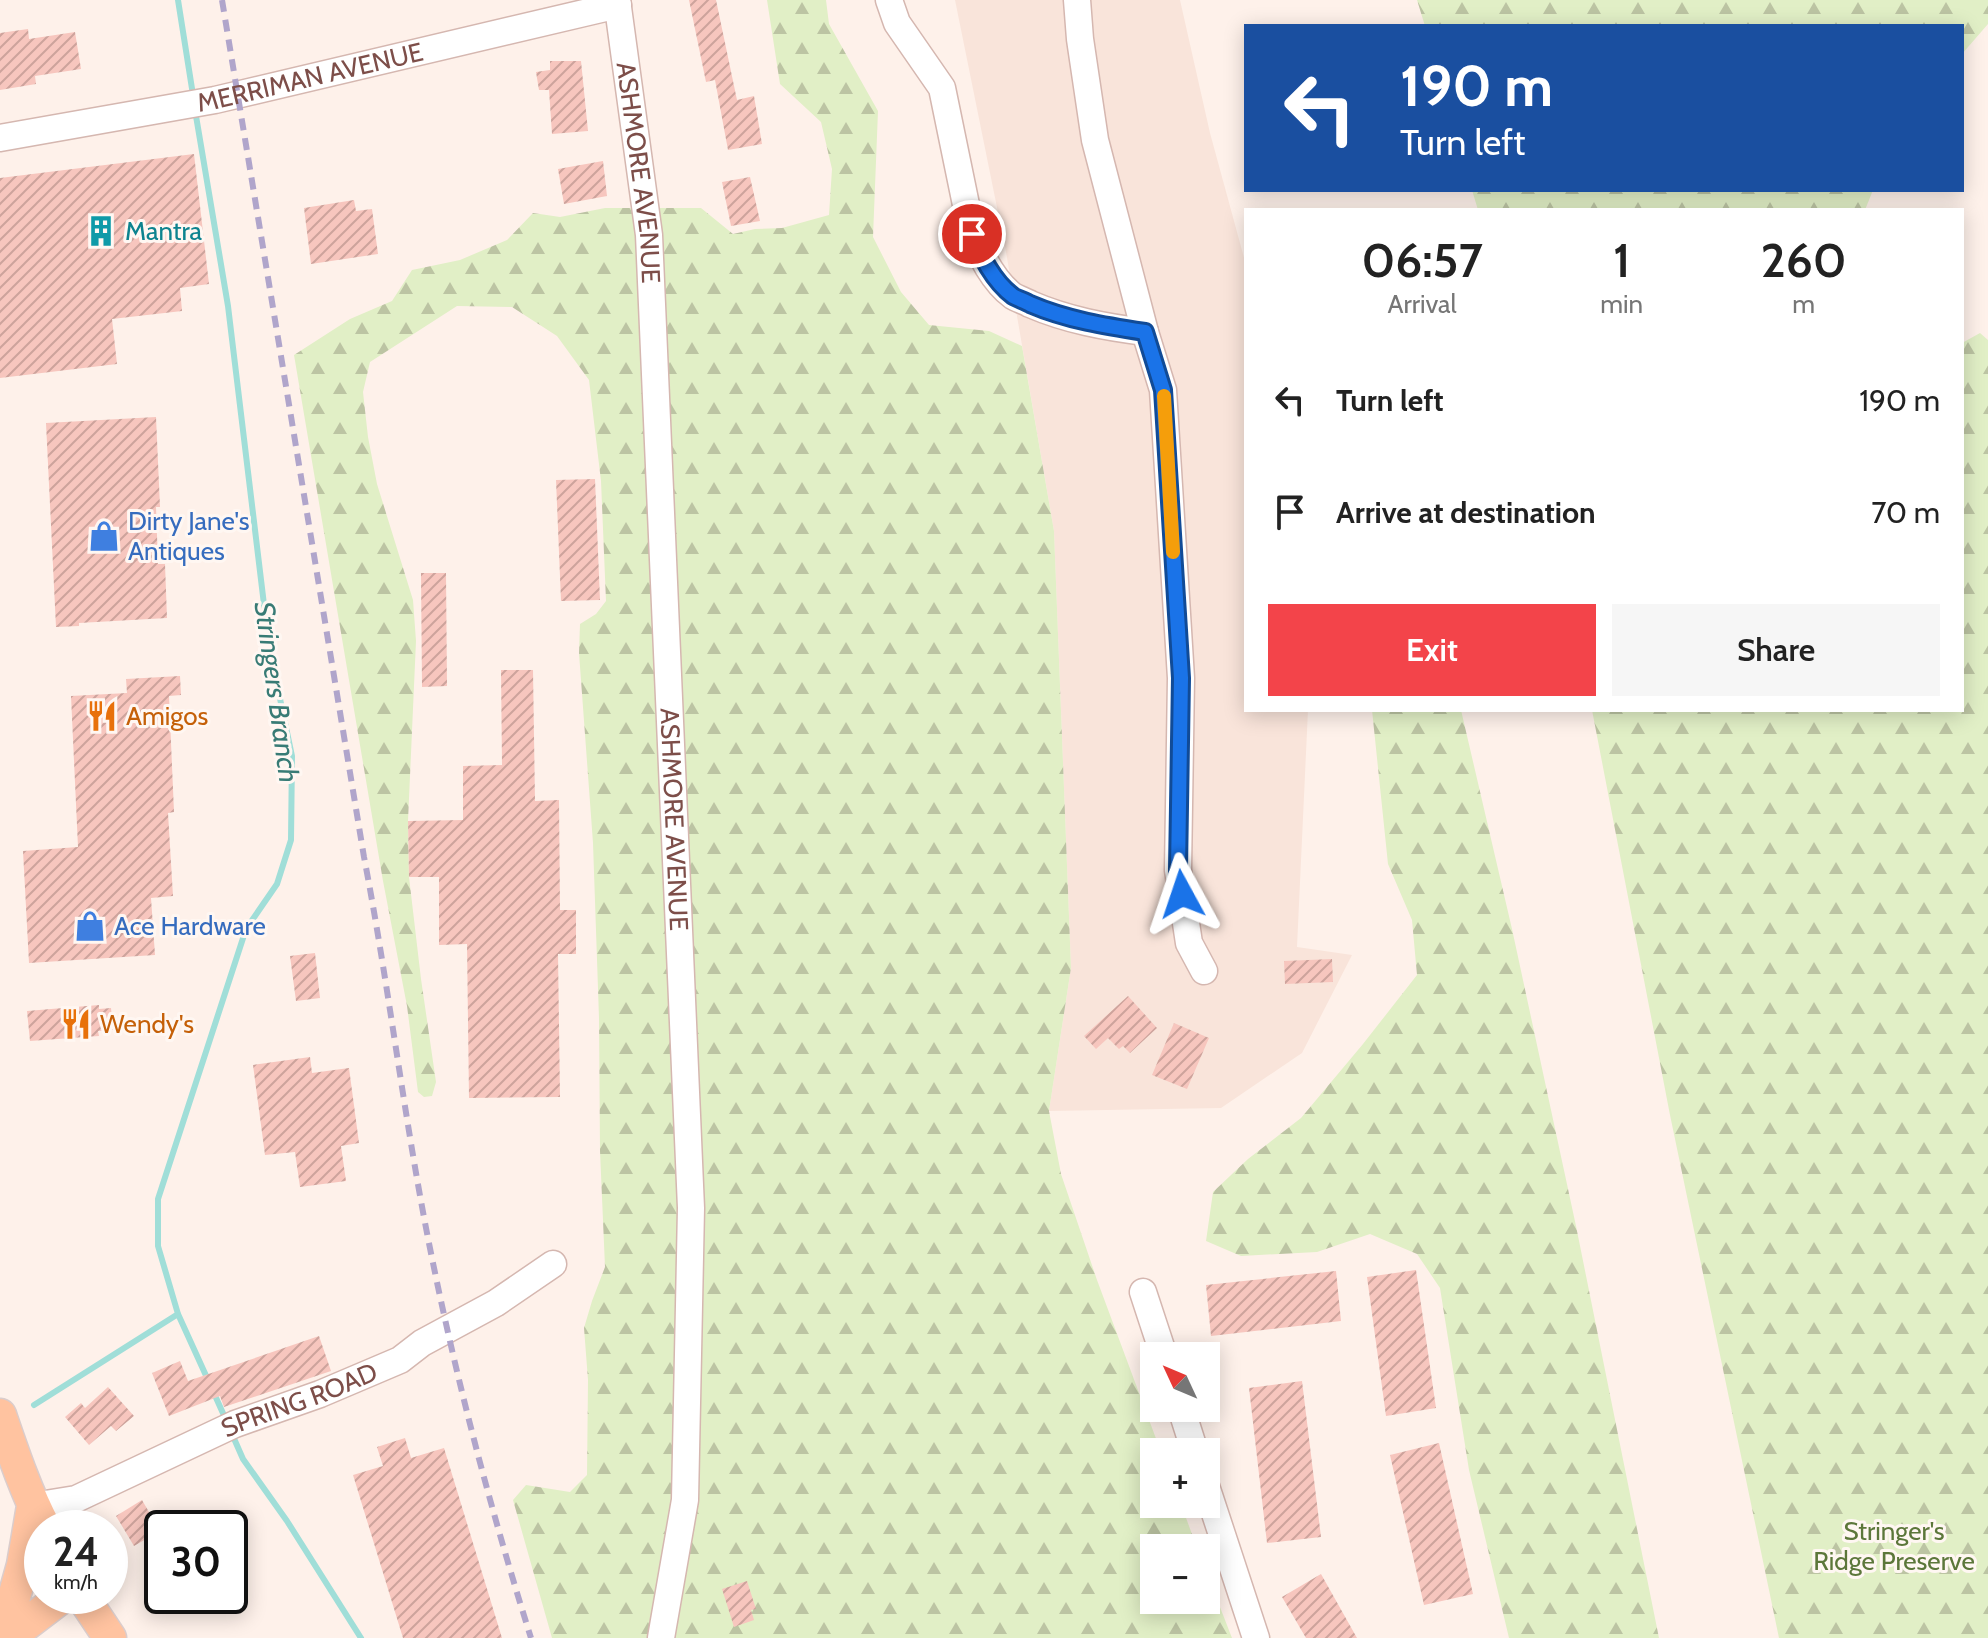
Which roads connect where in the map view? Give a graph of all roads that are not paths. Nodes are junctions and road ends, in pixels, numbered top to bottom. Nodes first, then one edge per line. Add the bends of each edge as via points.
1 (889, 0) edge
2 (1077, 0) edge
3 (618, 3) edge
4 (0, 138) edge
5 (1145, 332) junction
6 (1204, 971) dead end
7 (553, 1264) dead end
8 (1143, 1292) dead end
9 (1159, 1342) edge
10 (0, 1415) edge
11 (36, 1510) edge
12 (53, 1510) edge
13 (1217, 1518) edge
14 (24, 1562) edge
15 (39, 1614) edge
16 (94, 1614) edge
17 (0, 1621) edge
18 (8, 1638) edge
19 (110, 1638) edge
20 (661, 1638) edge
21 (1256, 1638) edge

1 - 5 street via 897,23 942,88 972,234 995,277 1014,296 1045,310
2 - 5 street via 1095,140
3 - 4 street, MERRIMAN AVENUE via 215,100
3 - 20 street, ASHMORE AVENUE via 649,235 691,1208 685,1500
5 - 6 street via 1163,390 1181,678 1178,870 1189,943
7 - 12 street, SPRING ROAD via 400,1360 235,1424
8 - 9 street
10 - 11 main road
13 - 21 street
14 - 17 main road
15 - 18 main road
16 - 19 main road

